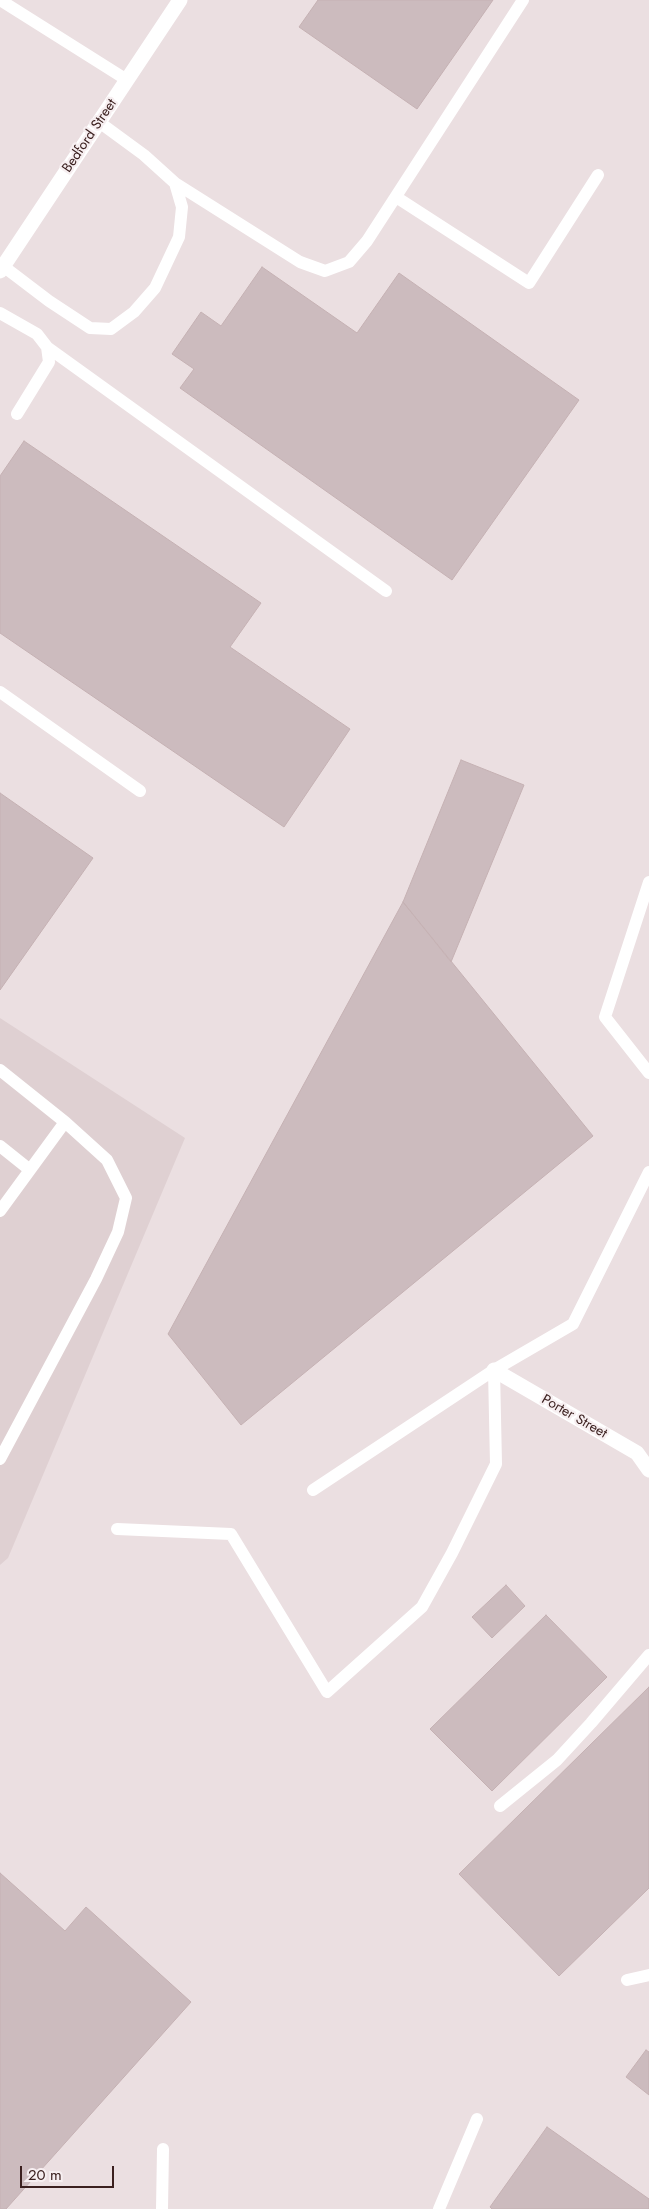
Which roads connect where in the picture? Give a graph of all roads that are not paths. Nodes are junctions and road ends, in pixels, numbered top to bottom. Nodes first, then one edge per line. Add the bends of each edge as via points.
1 (0, 0) edge
2 (180, 0) edge
3 (523, 0) edge
4 (127, 80) junction
5 (99, 122) junction
6 (598, 175) dead end
7 (175, 183) junction
8 (396, 196) junction
9 (2, 269) edge
10 (0, 313) edge
11 (47, 347) junction
12 (17, 414) dead end
13 (386, 592) dead end
14 (0, 692) edge
15 (140, 791) dead end
16 (649, 882) edge
17 (0, 1070) edge
18 (649, 1073) edge
19 (65, 1122) junction
20 (0, 1146) edge
21 (30, 1170) junction
22 (649, 1172) edge
23 (0, 1211) edge
24 (494, 1370) junction
25 (0, 1459) edge
26 (649, 1470) edge
27 (314, 1490) dead end
28 (117, 1529) dead end
29 (649, 1655) edge
30 (500, 1806) dead end
31 (649, 1974) edge
32 (627, 1980) dead end
33 (477, 2119) dead end
34 (163, 2149) dead end
35 (162, 2209) edge
36 (439, 2209) edge

1 - 4 lane
2 - 4 street, Bedford Street
3 - 8 lane
4 - 5 street, Bedford Street
5 - 7 lane
5 - 9 street, Bedford Street
6 - 8 lane via 529,284
7 - 8 lane via 300,262 325,271 349,262
7 - 9 lane via 182,208 179,237 155,288 134,312 110,329 90,328
10 - 11 lane via 38,334
11 - 12 lane via 49,362
11 - 13 lane
14 - 15 lane
16 - 18 lane via 605,1017
17 - 19 lane
19 - 21 lane
19 - 25 lane via 108,1160 126,1198 118,1232 96,1279
20 - 21 lane
21 - 23 lane
22 - 24 lane via 573,1324
24 - 26 street, Porter Street via 637,1453
24 - 27 lane
24 - 28 lane via 496,1464 452,1553 422,1607 327,1692 230,1534
29 - 30 lane via 557,1760
31 - 32 lane
33 - 36 lane
34 - 35 lane

